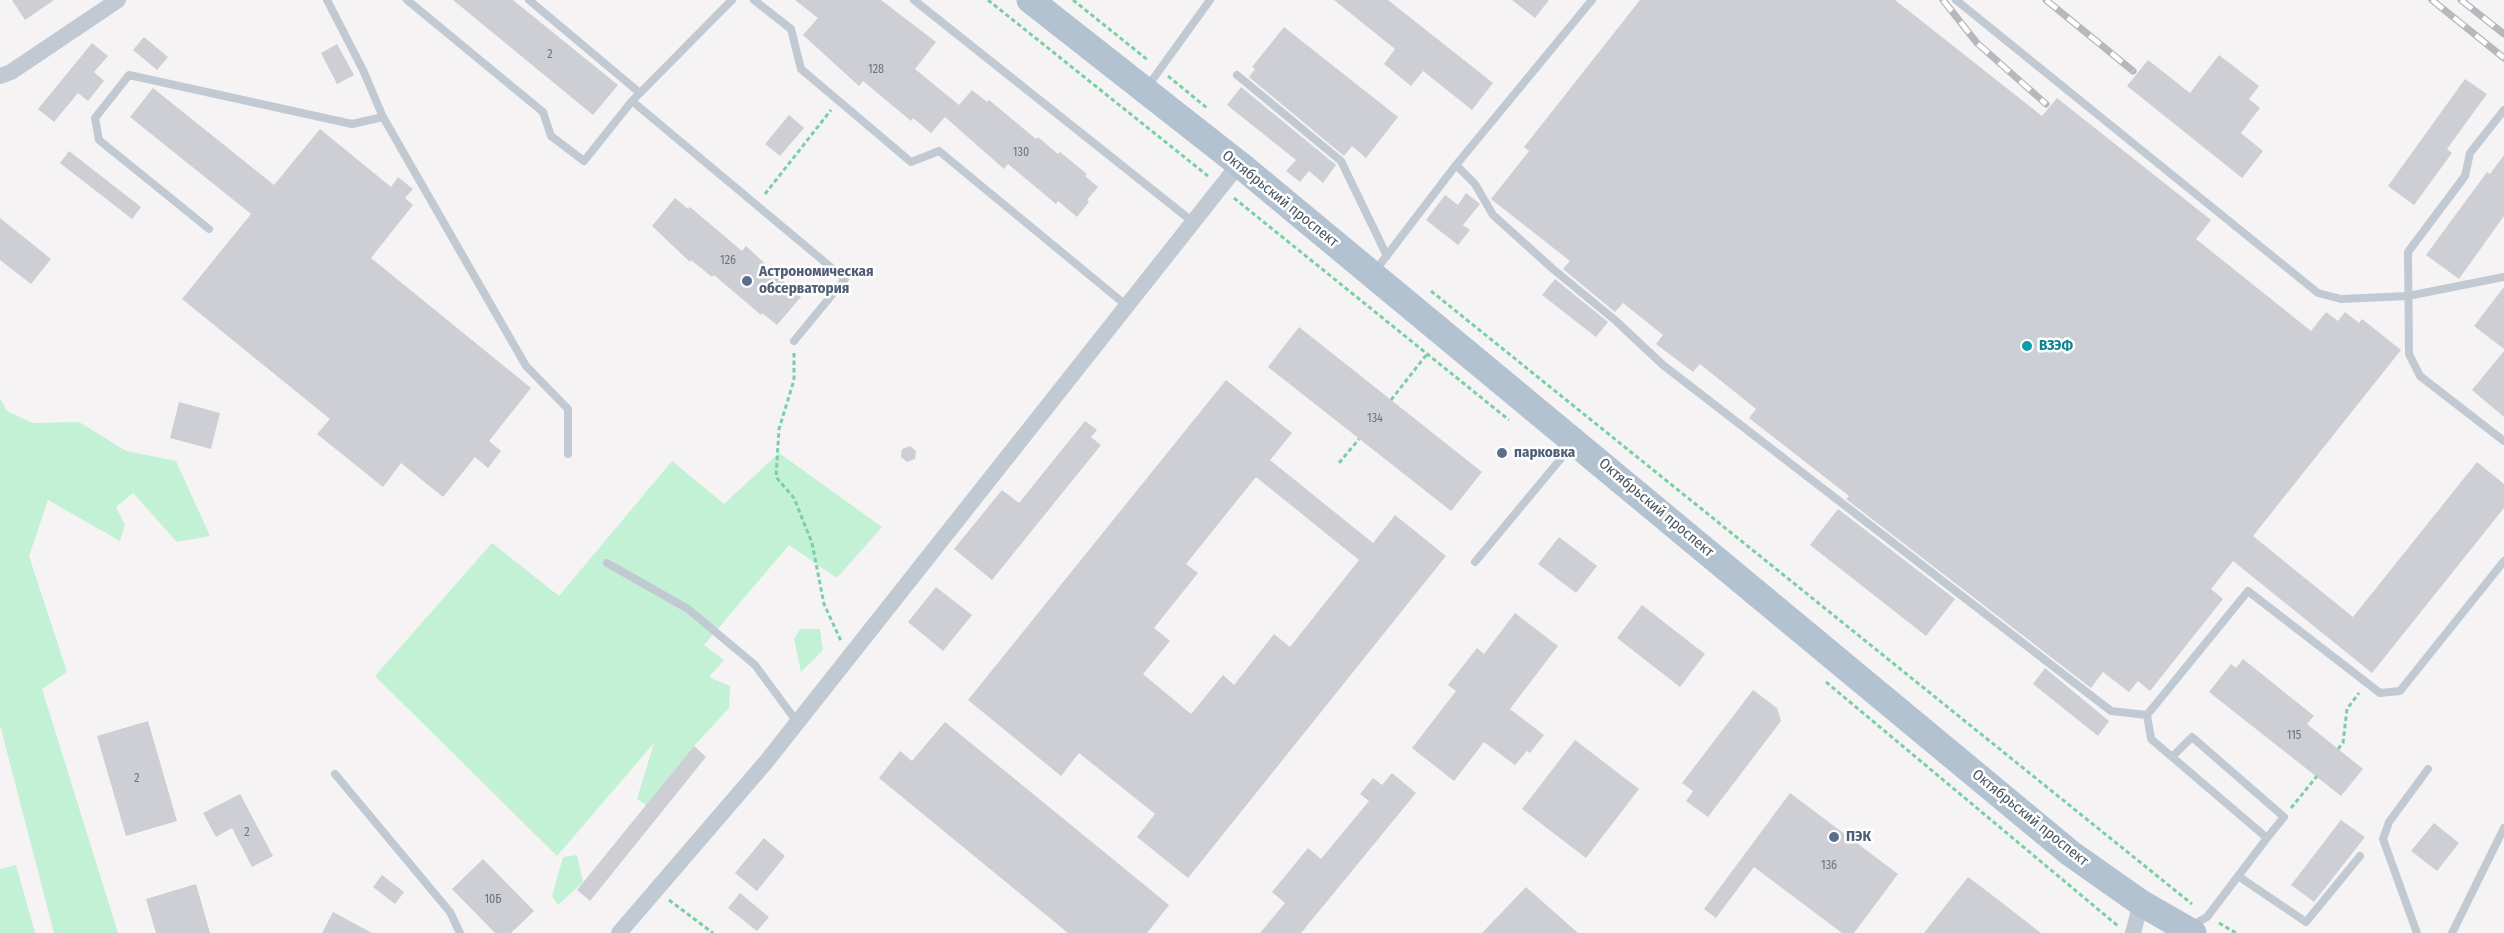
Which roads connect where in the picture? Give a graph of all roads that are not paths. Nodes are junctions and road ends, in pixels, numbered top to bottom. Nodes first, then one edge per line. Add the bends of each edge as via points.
1 (118, 0) edge
2 (327, 0) edge
3 (407, 0) edge
4 (529, 0) edge
5 (732, 0) edge
6 (754, 0) edge
7 (914, 0) edge
8 (1030, 0) edge
9 (1210, 0) edge
10 (1592, 0) edge
11 (1956, 0) edge
12 (1237, 75) dead end
13 (0, 76) edge
14 (1144, 92) junction
15 (640, 93) junction
16 (632, 101) junction
17 (2504, 110) edge
18 (383, 117) junction
19 (1239, 164) junction
20 (1456, 165) junction
21 (1192, 222) junction
22 (209, 229) dead end
23 (1380, 265) junction
24 (2504, 277) edge
25 (2408, 296) junction
26 (1127, 306) junction
27 (794, 341) road end
28 (1576, 441) junction
29 (2504, 441) edge
30 (568, 454) dead end
31 (1474, 561) dead end
32 (2504, 561) edge
33 (607, 563) dead end
34 (2147, 715) junction
35 (797, 722) junction
36 (2173, 756) junction
37 (2428, 769) dead end
38 (335, 774) dead end
39 (2504, 828) edge
40 (2267, 838) junction
41 (2361, 856) dead end
42 (2238, 876) junction
43 (2141, 903) junction
44 (2195, 926) edge
45 (460, 933) edge
46 (619, 933) edge
47 (2133, 933) edge
48 (2417, 933) edge
49 (2452, 933) edge

1 - 13 street
2 - 18 lane
3 - 16 lane via 543,112 551,136 584,161
4 - 15 lane
5 - 15 lane
6 - 26 lane via 791,29 801,69 910,162 939,151
7 - 21 lane
8 - 14 main road, Октябрьский проспект
9 - 14 lane
10 - 20 lane
11 - 25 lane via 2318,293 2341,299
12 - 23 lane via 1341,161
14 - 19 main road, Октябрьский проспект
15 - 16 lane
16 - 27 lane via 845,279
17 - 25 lane via 2470,153 2465,176 2408,252
18 - 22 lane via 352,124 129,75 95,118 99,140
18 - 30 lane via 526,366 568,409
19 - 21 street
19 - 23 main road, Октябрьский проспект
20 - 23 lane
20 - 34 lane via 1475,184 1493,215 1664,365 2111,711
21 - 26 street
23 - 28 main road, Октябрьский проспект
24 - 25 lane
25 - 29 lane via 2409,354 2420,376
26 - 35 street
28 - 31 lane
28 - 43 main road, Октябрьский проспект via 2070,853
32 - 34 lane via 2400,691 2380,693 2248,591
33 - 35 lane via 688,609 756,665
34 - 36 lane via 2151,739
35 - 46 street
36 - 40 lane
36 - 40 lane via 2192,737 2284,817
37 - 48 lane via 2389,822 2382,839
38 - 45 lane via 450,912
39 - 49 lane
40 - 42 lane
41 - 42 lane via 2306,922
42 - 44 lane
43 - 44 main road, Октябрьский проспект
43 - 47 street

